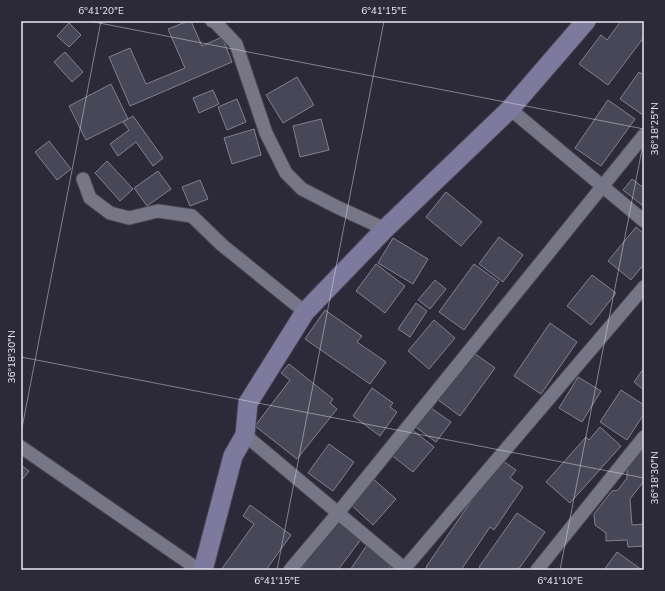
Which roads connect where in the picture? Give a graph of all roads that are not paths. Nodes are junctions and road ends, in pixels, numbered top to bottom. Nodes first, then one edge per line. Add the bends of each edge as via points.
1 (212, 21) edge
2 (586, 21) edge
3 (510, 109) junction
4 (644, 135) edge
5 (83, 179) dead end
6 (602, 186) junction
7 (644, 221) edge
8 (385, 229) junction
9 (644, 287) edge
10 (305, 312) junction
11 (245, 435) junction
12 (644, 437) edge
13 (21, 447) edge
14 (338, 513) junction
15 (199, 570) edge
16 (203, 570) edge
17 (290, 570) edge
18 (404, 570) edge
19 (537, 570) edge

1 - 8 street via 236,44 266,133 286,173 302,189
2 - 3 main road
3 - 6 street
3 - 8 main road
4 - 6 street
5 - 10 street via 90,198 110,213 129,218 158,211 192,216 222,245
6 - 7 street
6 - 14 street
8 - 10 main road
9 - 18 street
10 - 11 main road via 248,404
11 - 14 street
11 - 16 main road via 233,456
12 - 19 street
13 - 15 street
14 - 17 street
14 - 18 street

